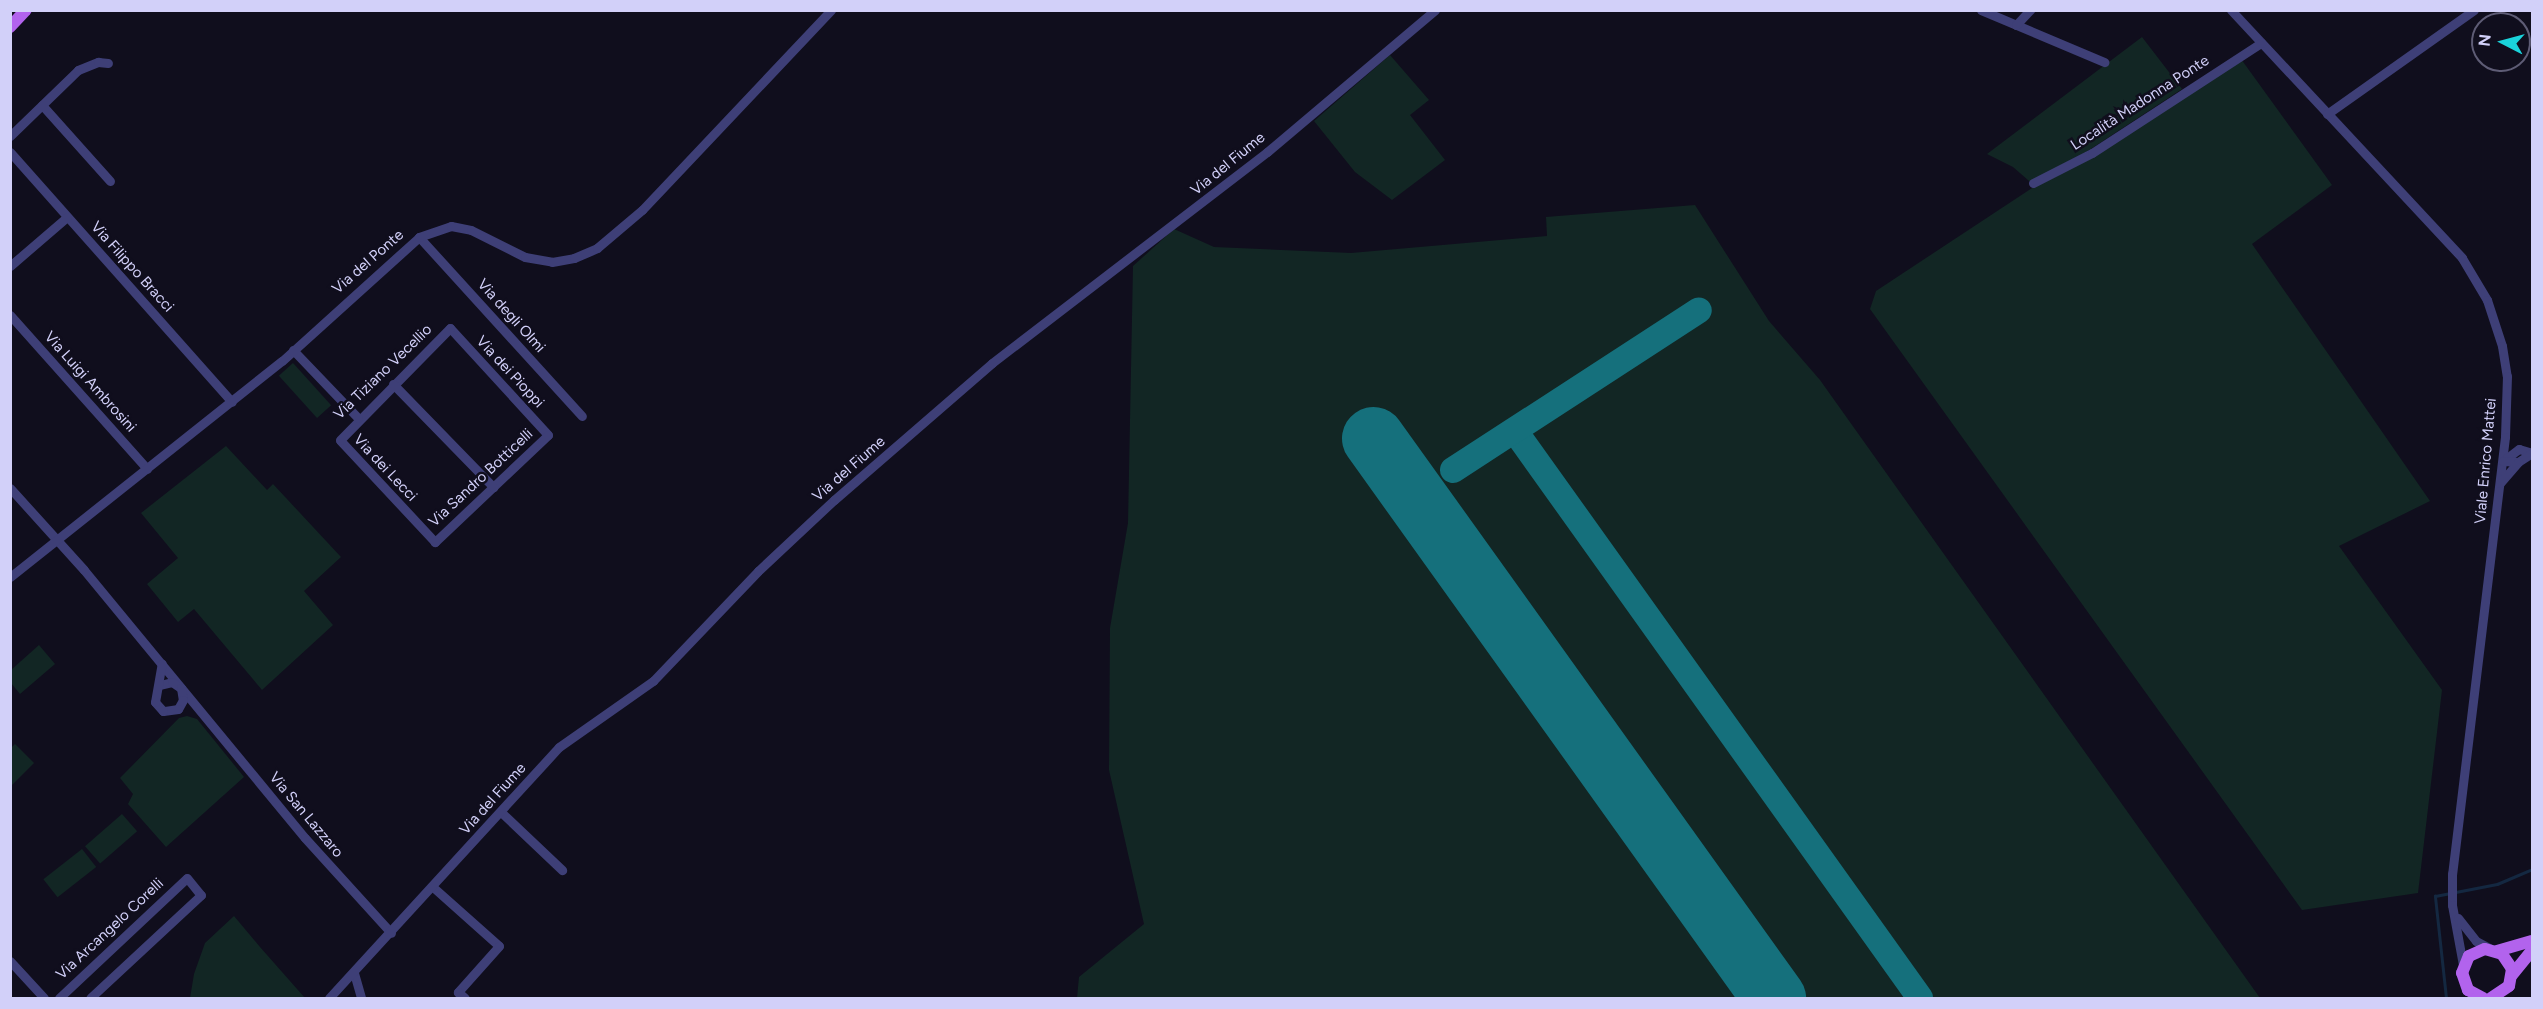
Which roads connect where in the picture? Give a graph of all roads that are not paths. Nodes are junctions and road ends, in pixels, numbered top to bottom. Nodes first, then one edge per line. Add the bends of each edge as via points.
1 (26, 10) edge
2 (831, 10) edge
3 (1435, 10) edge
4 (1981, 10) edge
5 (2030, 10) edge
6 (2231, 10) edge
7 (2474, 10) edge
8 (2016, 25) junction
9 (10, 27) edge
10 (2261, 43) junction
11 (2104, 62) dead end
12 (108, 63) dead end
13 (42, 105) junction
14 (2328, 114) junction
15 (10, 136) edge
16 (10, 152) edge
17 (110, 181) dead end
18 (2033, 183) dead end
19 (68, 217) junction
20 (419, 237) junction
21 (10, 266) edge
22 (10, 315) edge
23 (450, 328) joint
24 (293, 350) junction
25 (393, 384) junction
26 (232, 402) junction
27 (582, 416) dead end
28 (358, 418) junction
29 (548, 435) joint
30 (2505, 436) junction
31 (340, 440) joint
32 (2519, 449) junction
33 (2532, 453) edge
34 (2503, 461) junction
35 (2518, 462) junction
36 (147, 469) junction
37 (2500, 483) junction
38 (493, 487) junction
39 (10, 488) edge
40 (43, 526) junction
41 (55, 540) junction
42 (435, 542) joint
43 (43, 548) junction
44 (66, 549) junction
45 (10, 577) edge
46 (162, 664) junction
47 (160, 685) junction
48 (181, 688) junction
49 (178, 709) junction
50 (202, 712) junction
51 (502, 813) junction
52 (562, 870) dead end
53 (434, 888) junction
54 (2452, 905) junction
55 (391, 933) junction
56 (2532, 940) edge
57 (2494, 950) junction
58 (2532, 950) edge
59 (10, 961) edge
60 (2463, 967) junction
61 (354, 973) junction
62 (2512, 975) junction
63 (2471, 994) edge
64 (2495, 998) edge
65 (44, 999) edge
66 (59, 999) edge
67 (90, 999) edge
68 (329, 999) edge
69 (361, 999) edge
70 (465, 999) edge
71 (2482, 999) edge

1 - 9 main road
2 - 20 street, Via del Ponte via 642,210 597,248 552,262 525,257 471,231 451,226
3 - 51 street, Via del Fiume via 1207,200 992,363 780,550 639,694 584,726 559,747
4 - 8 street
5 - 8 street
6 - 10 street, Viale Enrico Mattei
7 - 14 street
8 - 11 street
10 - 14 street, Viale Enrico Mattei
10 - 18 street, Località Madonna Ponte via 2092,153
12 - 13 street via 98,62 78,70
13 - 15 street
13 - 17 street
14 - 30 street, Viale Enrico Mattei via 2474,275 2502,346 2507,376
16 - 19 street, Via Filippo Bracci
19 - 21 street
19 - 26 street, Via Filippo Bracci
20 - 24 street, Via del Ponte
20 - 27 street, Via degli Olmi
22 - 36 street, Via Luigi Ambrosini
23 - 25 street, Via Tiziano Vecellio
23 - 29 street, Via dei Pioppi
24 - 26 street, Via del Ponte
24 - 28 street
25 - 28 street, Via Tiziano Vecellio
25 - 38 street
26 - 36 street, Via del Ponte
28 - 31 street, Via Tiziano Vecellio
29 - 38 street, Via Sandro Botticelli
30 - 32 street
30 - 34 street, Viale Enrico Mattei
31 - 42 street, Via dei Lecci
32 - 33 street
32 - 34 street
33 - 35 street
34 - 35 street
34 - 37 street, Viale Enrico Mattei
35 - 37 street
36 - 41 street, Via del Ponte
37 - 54 street, Viale Enrico Mattei via 2452,874
38 - 42 street, Via Sandro Botticelli
39 - 40 street, Via San Lazzaro
40 - 41 street, Via San Lazzaro
40 - 43 street
41 - 43 street, Via del Ponte
41 - 44 street, Via San Lazzaro
43 - 44 street
43 - 45 street, Via del Ponte
44 - 46 street, Via San Lazzaro
46 - 47 street
46 - 48 street, Via San Lazzaro
47 - 48 street via 172,682
47 - 49 street via 154,697 159,708 168,712
48 - 49 street via 183,700
48 - 50 street, Via San Lazzaro
49 - 50 street
50 - 55 street, Via San Lazzaro via 304,838
51 - 52 street
51 - 53 street, Via del Fiume
53 - 55 street, Via del Fiume
53 - 70 street via 499,946 458,992
54 - 57 street via 2462,926
54 - 60 street, Viale Enrico Mattei
55 - 61 street, Via del Fiume
56 - 57 main road
57 - 60 main road via 2474,953
57 - 62 main road via 2510,963
58 - 62 main road
59 - 65 street
60 - 63 main road
61 - 68 street, Via del Fiume
61 - 69 street
62 - 64 main road via 2509,986
63 - 71 main road
66 - 67 street, Via Arcangelo Corelli via 187,878 201,895

